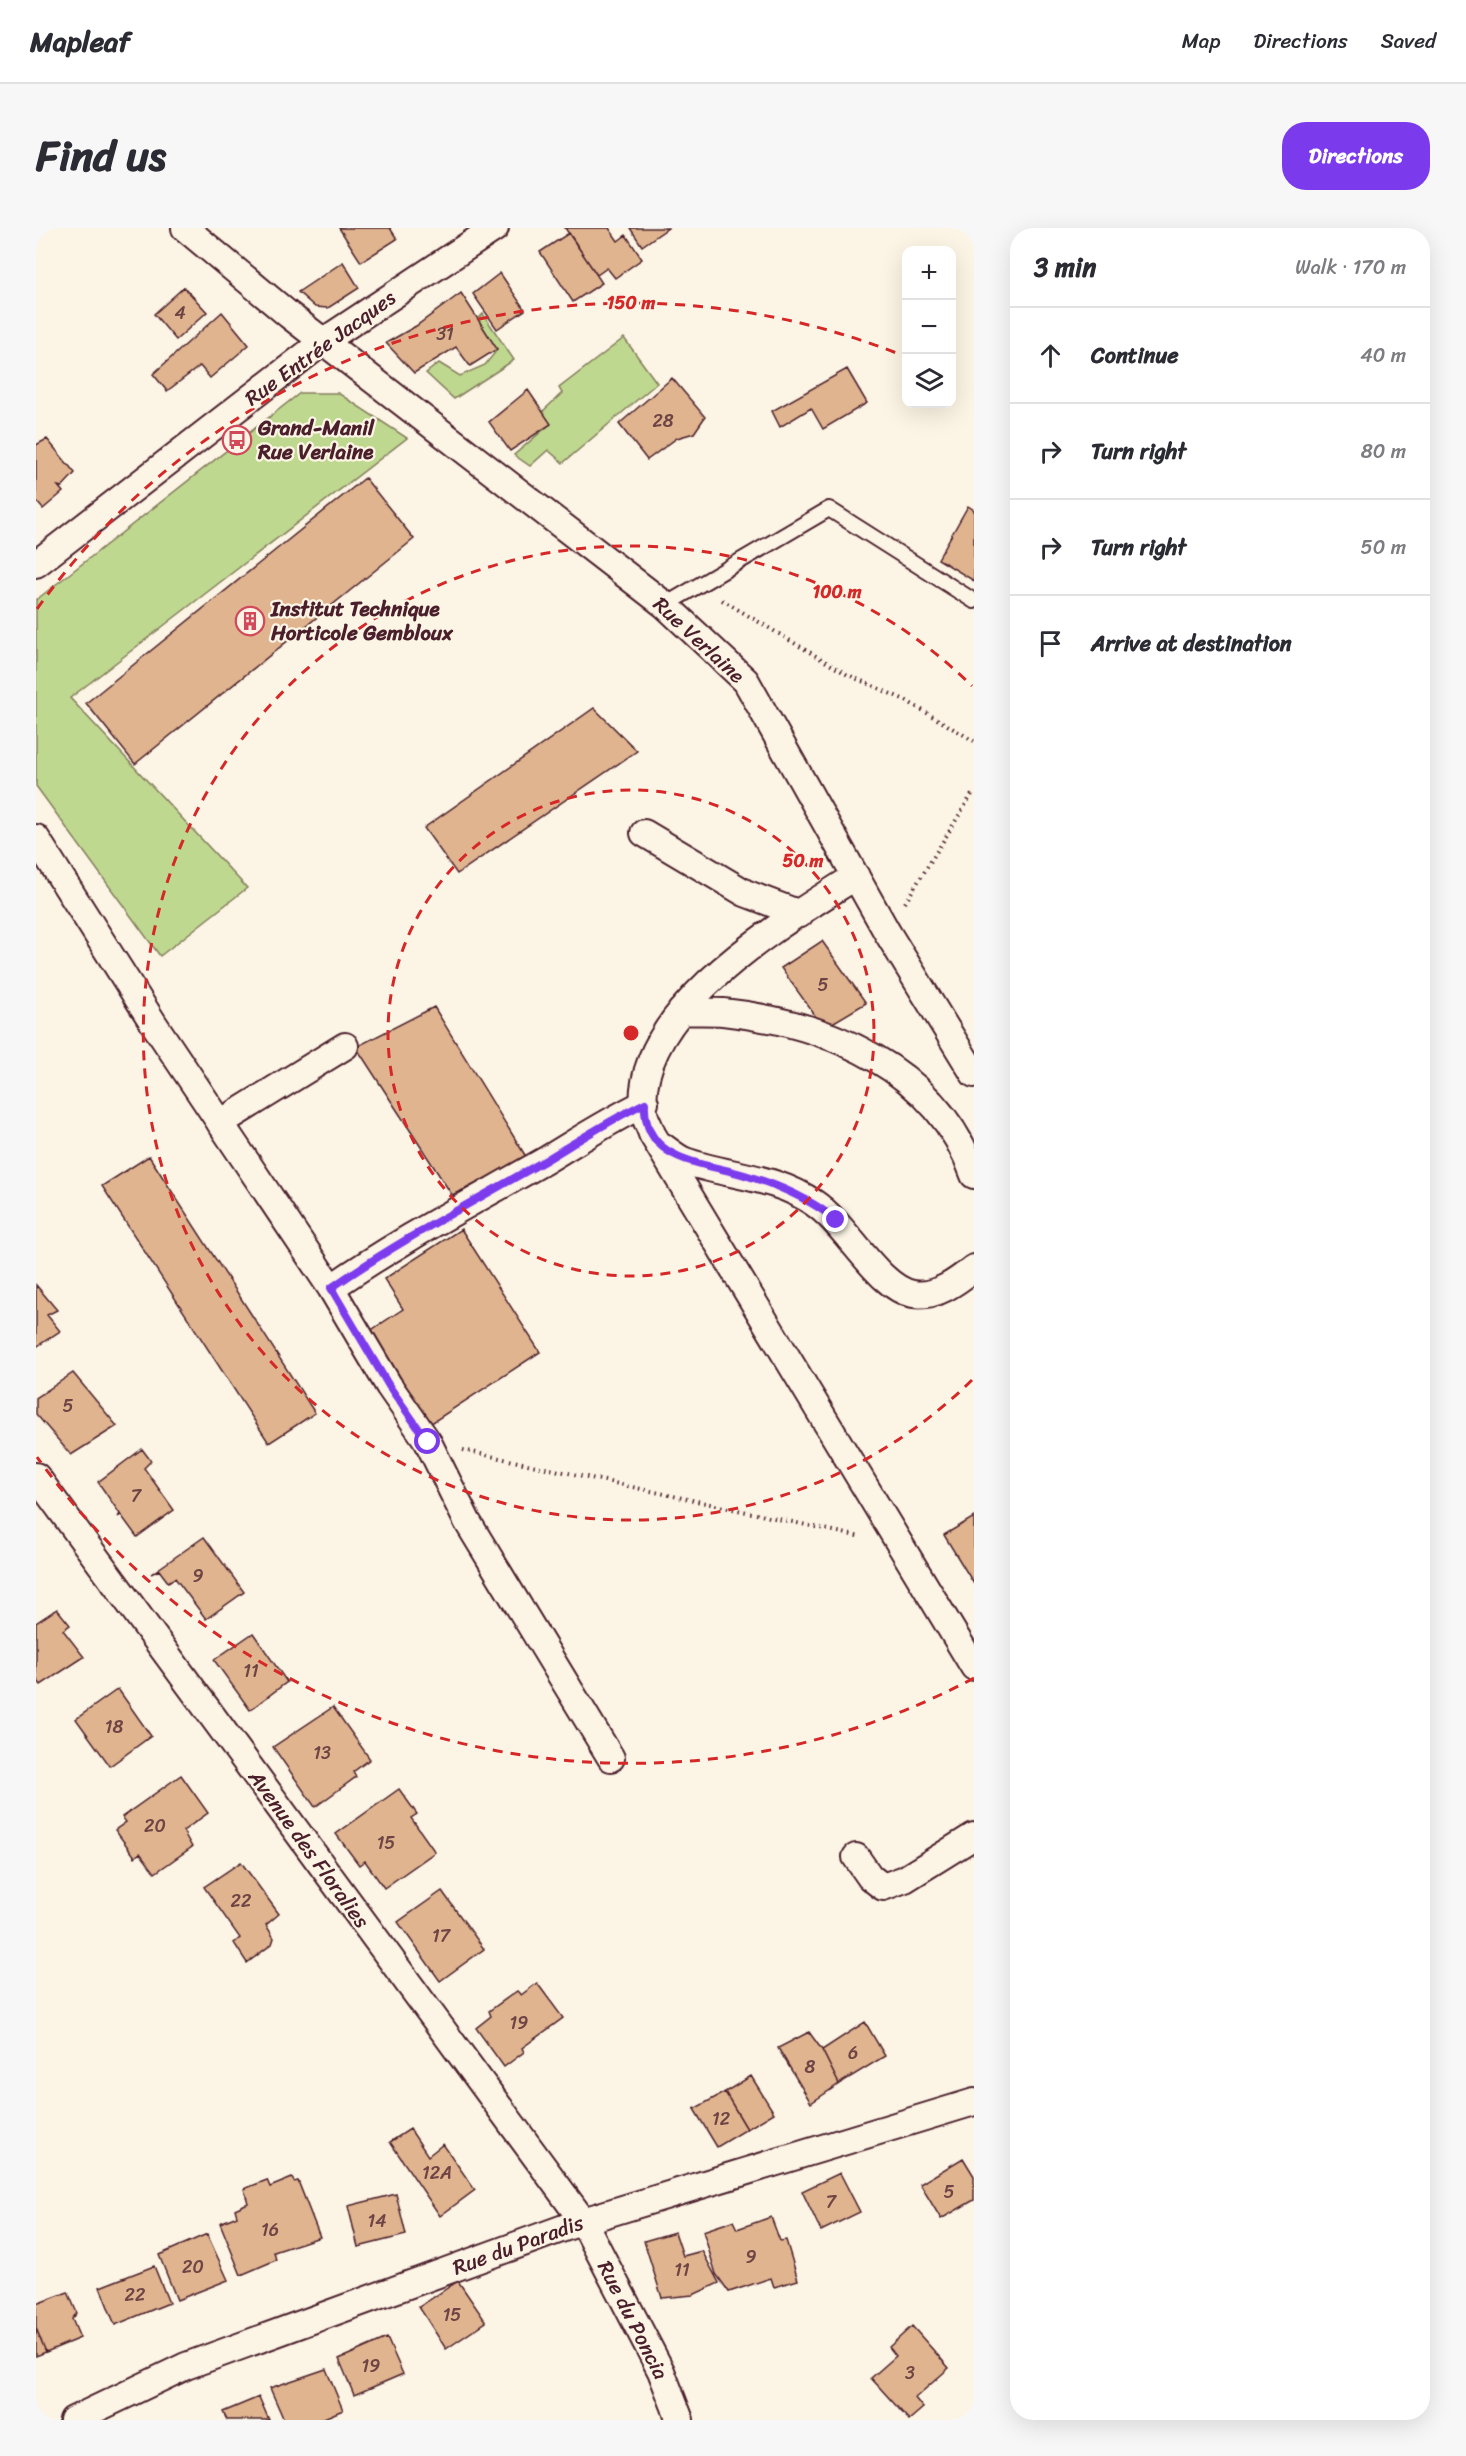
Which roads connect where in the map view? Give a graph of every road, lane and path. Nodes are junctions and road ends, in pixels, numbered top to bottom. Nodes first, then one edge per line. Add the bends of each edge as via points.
1 (185, 228) edge
2 (495, 228) edge
3 (324, 341) junction
4 (36, 564) edge
5 (698, 586) junction
6 (974, 601) edge
7 (665, 605) junction
8 (974, 741) edge
9 (974, 791) edge
10 (644, 833) dead end
11 (36, 838) edge
12 (856, 876) junction
13 (800, 914) junction
14 (887, 932) junction
15 (681, 1011) junction
16 (345, 1046) dead end
17 (974, 1074) edge
18 (645, 1103) junction
19 (220, 1123) junction
20 (657, 1142) junction
21 (974, 1175) edge
22 (974, 1268) edge
23 (331, 1288) junction
24 (428, 1442) junction
25 (36, 1476) edge
26 (901, 1546) junction
27 (974, 1667) edge
28 (611, 1758) dead end
29 (974, 1836) edge
30 (856, 1857) dead end
31 (974, 2102) edge
32 (583, 2221) junction
33 (73, 2420) edge
34 (680, 2420) edge

1 - 3 street, Rue Verlaine
2 - 3 street, Rue Entrée Jacques
3 - 4 street, Rue Entrée Jacques
3 - 7 street, Rue Verlaine
5 - 6 lane via 829,509
5 - 7 lane
5 - 8 path via 848,675 905,700
7 - 12 street, Rue Verlaine via 746,681
9 - 14 path
10 - 13 street via 745,893
11 - 19 street
12 - 13 street
12 - 14 street, Rue Verlaine
13 - 15 street via 724,968
14 - 17 street, Rue Verlaine
15 - 18 street via 655,1051
15 - 21 street via 723,1012 790,1026 869,1053 914,1084 939,1111 966,1152
16 - 19 street
18 - 20 street via 644,1113
18 - 23 street via 603,1123 383,1251
19 - 23 street
20 - 22 street via 683,1161 747,1175 813,1202 836,1220 881,1276 899,1289 927,1294 943,1289
20 - 26 street
23 - 24 street via 389,1386
24 - 26 path
24 - 28 street via 467,1521
25 - 32 street, Avenue des Floralies
26 - 27 street
29 - 30 street via 883,1887
31 - 32 street, Rue du Paradis
32 - 33 street, Rue du Paradis via 186,2366
32 - 34 street, Rue du Poncia via 661,2371

